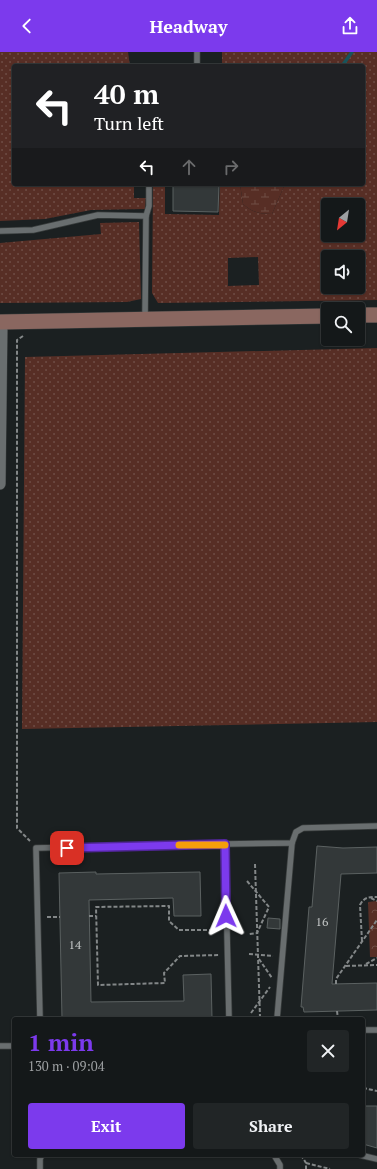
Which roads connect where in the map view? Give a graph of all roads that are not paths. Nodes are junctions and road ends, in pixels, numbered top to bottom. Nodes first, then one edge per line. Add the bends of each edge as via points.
1 (198, 52) edge
2 (197, 64) edge
3 (149, 186) edge
4 (146, 216) junction
5 (0, 231) edge
6 (365, 315) edge
7 (377, 315) edge
8 (321, 316) edge
9 (145, 318) junction
10 (1, 322) edge
11 (0, 484) edge
12 (377, 826) edge
13 (292, 843) junction
14 (225, 844) junction
15 (40, 1017) edge
16 (229, 1017) edge
17 (277, 1017) edge
18 (365, 1030) edge
19 (377, 1030) edge
20 (0, 1046) edge
21 (12, 1046) edge
22 (365, 1156) edge
23 (41, 1157) edge
24 (275, 1157) edge
25 (377, 1159) edge
26 (40, 1169) edge
27 (280, 1169) edge

1 - 2 lane
3 - 4 lane
4 - 5 lane via 98,215 33,230
4 - 9 lane
6 - 7 street
8 - 9 street
9 - 10 street
10 - 11 street
12 - 13 lane via 303,828 296,832
13 - 14 lane
13 - 17 lane
14 - 15 lane via 36,848
14 - 16 lane
18 - 19 lane
20 - 21 lane
22 - 25 lane
23 - 26 lane
24 - 27 lane

